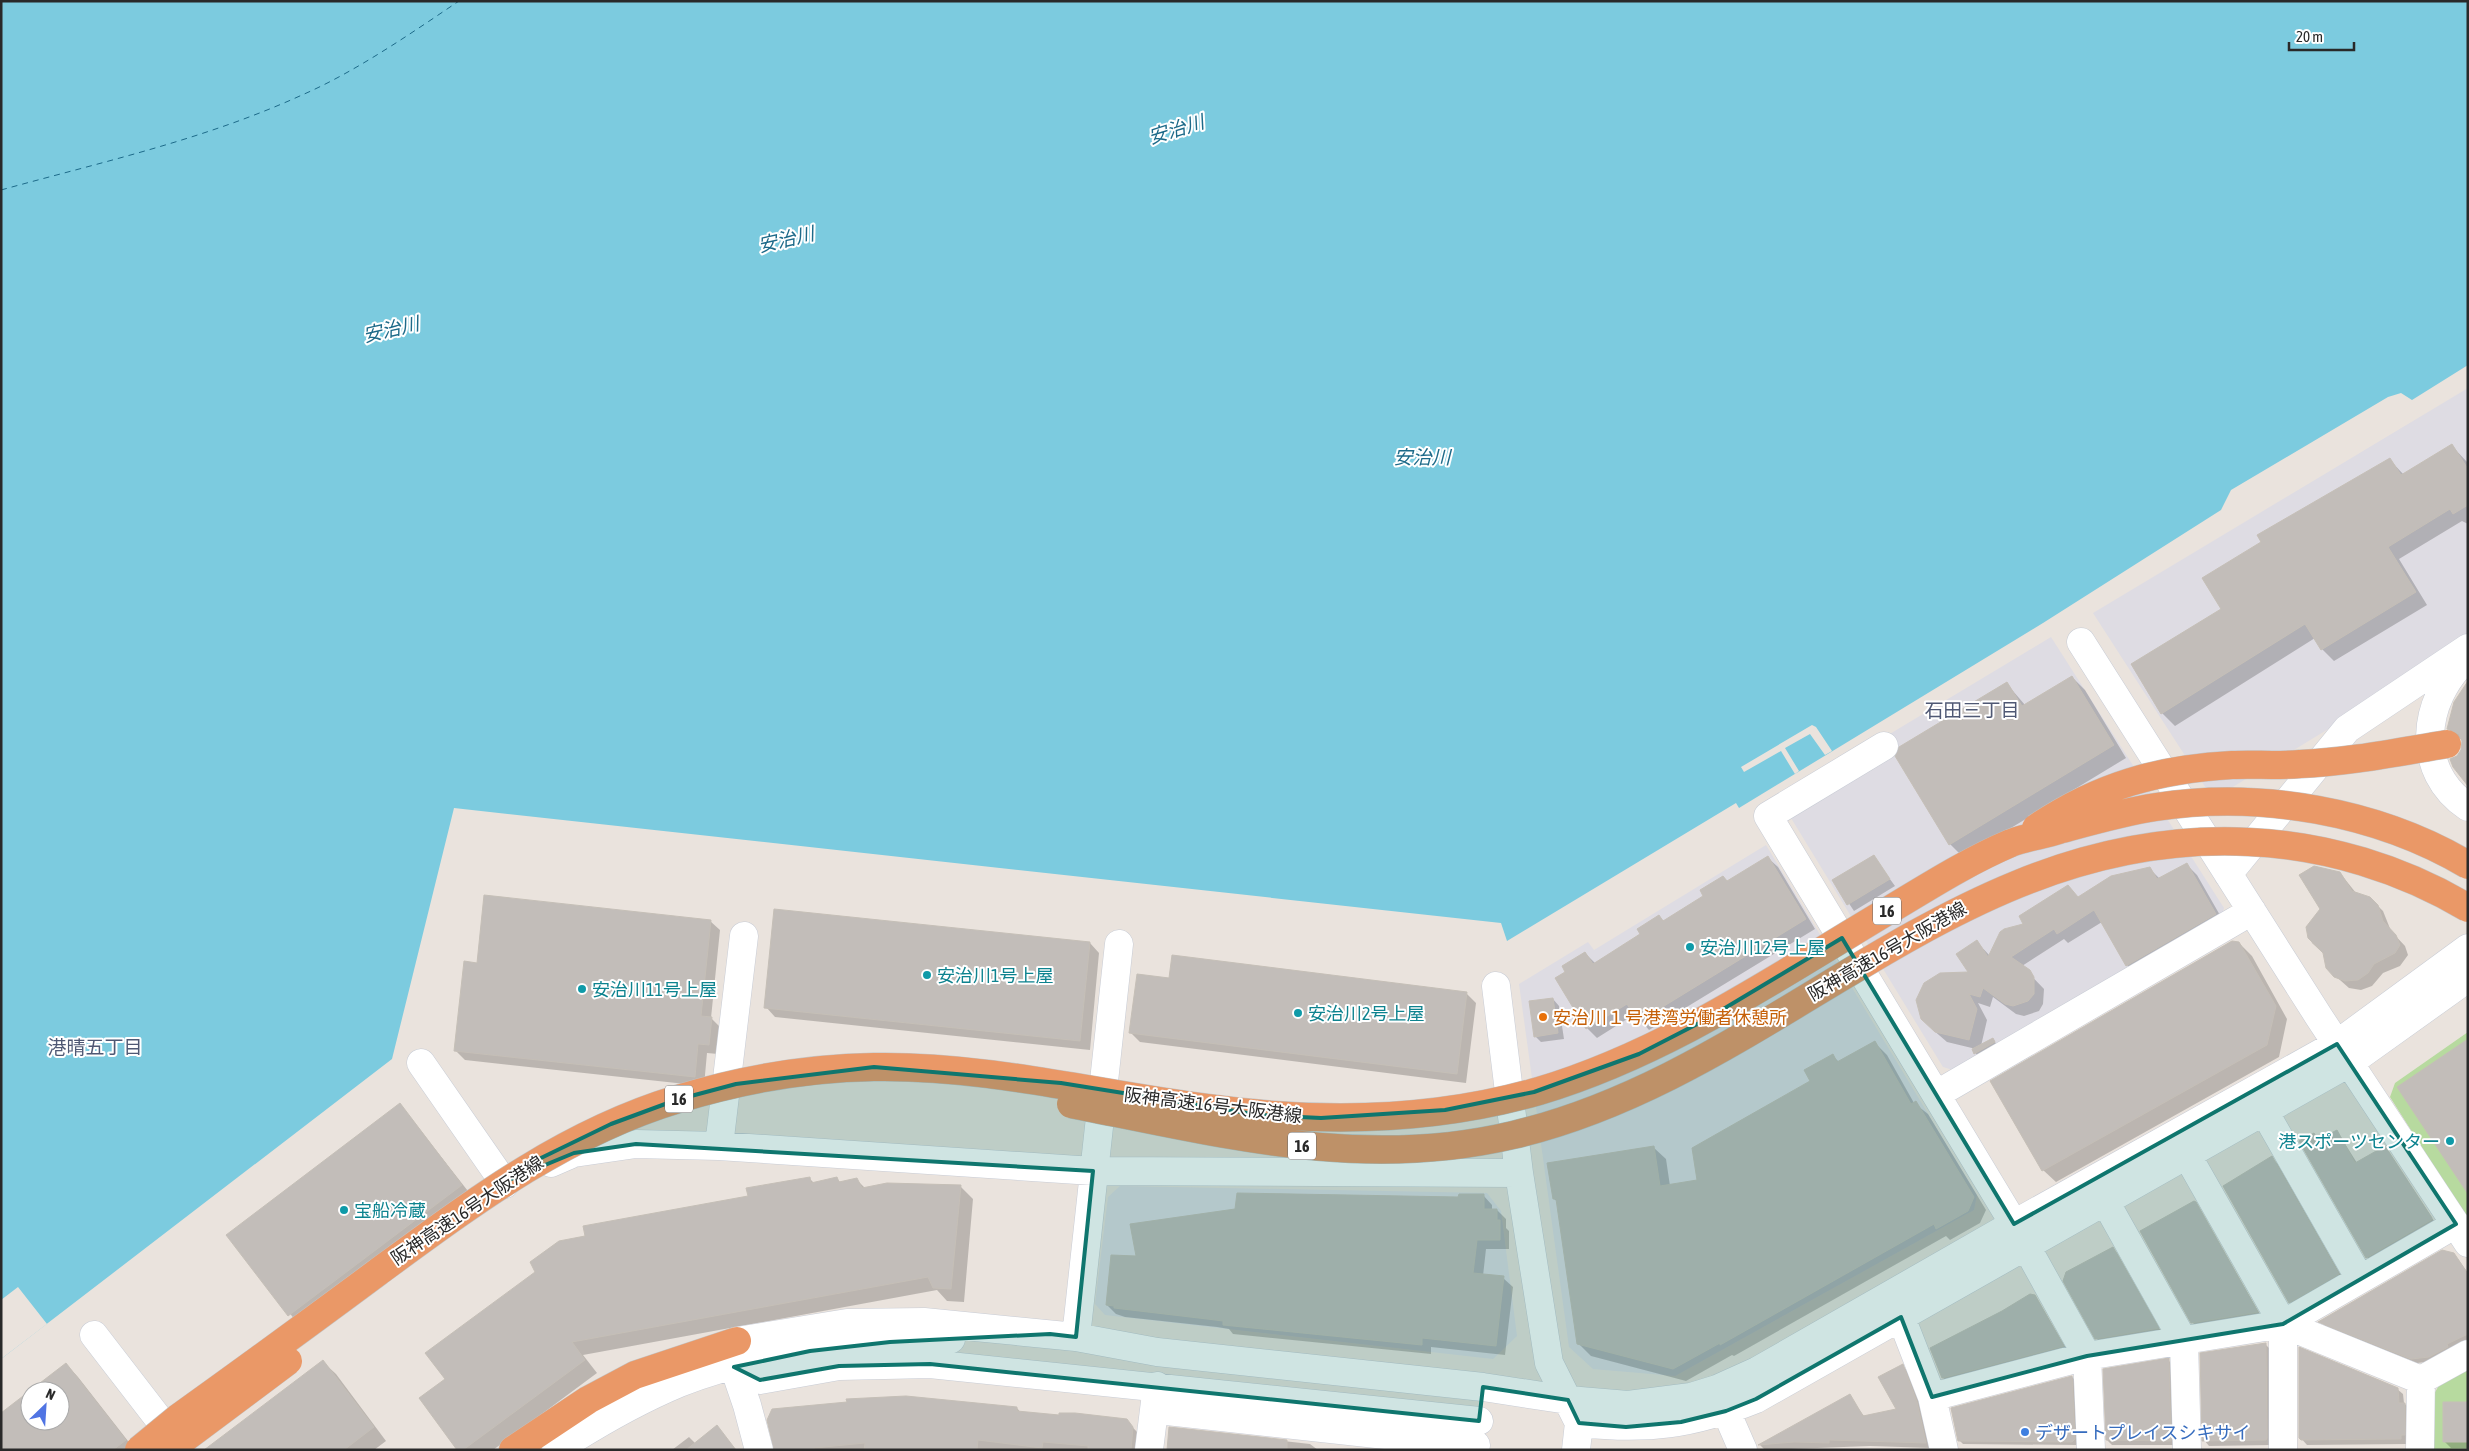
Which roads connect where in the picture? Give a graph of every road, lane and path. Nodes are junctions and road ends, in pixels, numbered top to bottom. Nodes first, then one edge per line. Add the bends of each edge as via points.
1 (2081, 642) dead end
2 (2468, 648) edge
3 (2468, 658) edge
4 (2447, 744) dead end
5 (1884, 746) dead end
6 (2468, 807) edge
7 (2016, 841) junction
8 (2468, 865) edge
9 (2228, 874) junction
10 (2468, 908) edge
11 (2252, 911) junction
12 (744, 936) dead end
13 (1119, 944) dead end
14 (2468, 948) edge
15 (2468, 978) edge
16 (1496, 986) dead end
17 (2343, 1053) junction
18 (422, 1063) dead end
19 (1937, 1094) junction
20 (2264, 1111) junction
21 (719, 1146) junction
22 (2187, 1155) junction
23 (1093, 1171) junction
24 (1519, 1173) junction
25 (505, 1184) junction
26 (2105, 1201) junction
27 (2462, 1233) edge
28 (2020, 1235) junction
29 (2360, 1279) junction
30 (1901, 1317) junction
31 (316, 1318) junction
32 (2283, 1324) junction
33 (94, 1335) dead end
34 (1076, 1337) junction
35 (2184, 1342) junction
36 (1157, 1352) junction
37 (735, 1354) junction
38 (2468, 1354) edge
39 (2087, 1356) junction
40 (2421, 1380) junction
41 (1483, 1387) junction
42 (1932, 1397) junction
43 (1162, 1400) junction
44 (1726, 1411) junction
45 (1573, 1412) junction
46 (1477, 1439) edge
47 (168, 1447) edge
48 (139, 1450) edge
49 (513, 1450) edge
50 (556, 1450) edge
51 (759, 1450) edge
52 (1150, 1450) edge
53 (1576, 1450) edge
54 (1742, 1450) edge
55 (1944, 1450) edge
56 (2091, 1450) edge
57 (2187, 1450) edge
58 (2283, 1450) edge
59 (2420, 1450) edge

1 - 9 street
2 - 9 street via 2347,729
3 - 6 street via 2449,676 2438,695 2431,717 2430,739 2434,765 2444,784 2457,800
4 - 7 highway, bridge via 2337,761 2199,767 2153,774 2098,792
5 - 19 street via 1768,816
7 - 8 highway, 阪神高速16号大阪港線 / 16, bridge via 2101,817 2159,806 2243,802 2303,808 2353,818 2418,839
7 - 31 highway, 阪神高速16号大阪港線 / 16, bridge via 1907,899 1704,1020 1647,1050 1582,1077 1495,1101 1386,1117 1321,1118 1202,1108 1061,1083 963,1072 874,1067 764,1080 676,1100 611,1124 541,1158 474,1201
9 - 11 street
10 - 47 highway, 阪神高速16号大阪港線 / 16, bridge via 2427,886 2371,865 2312,849 2270,842 2190,842 2096,857 2007,887 1947,915 1736,1039 1623,1098 1575,1117 1468,1144 1367,1151 1269,1142 1041,1098 958,1086 876,1081 798,1088 688,1110 615,1135 549,1168 425,1255 209,1422
11 - 17 street
11 - 19 street
12 - 21 street
13 - 23 street
14 - 17 street
15 - 17 street
16 - 24 street
17 - 20 street
17 - 27 street
17 - 28 street
18 - 25 street
19 - 28 street
20 - 22 street
20 - 29 street
21 - 23 street
21 - 25 street via 636,1144 574,1153
22 - 26 street
22 - 32 street
23 - 24 street
23 - 34 street
24 - 45 street via 1549,1363
25 - 47 street
26 - 28 street
26 - 35 street
27 - 29 street
28 - 30 street
28 - 39 street
28 - 45 street via 1717,1389 1690,1397
29 - 32 street
30 - 42 street
30 - 44 street via 1756,1399
31 - 47 highway, bridge
31 - 48 highway, 阪神高速16号大阪港線 / 16, bridge
32 - 35 street
32 - 40 street
32 - 58 street
33 - 47 street
34 - 36 street
34 - 37 street via 890,1320 808,1328
35 - 39 street
35 - 57 street
36 - 41 street
36 - 43 street
37 - 43 street via 754,1379 760,1380 839,1366 930,1364
37 - 49 highway via 635,1375 588,1400
37 - 50 street via 612,1414
37 - 51 street
38 - 40 street
39 - 42 street
39 - 56 street
40 - 59 street
41 - 45 street
41 - 46 street
42 - 55 street
43 - 46 street
43 - 52 street
44 - 45 street via 1648,1427
44 - 54 street
45 - 53 street

